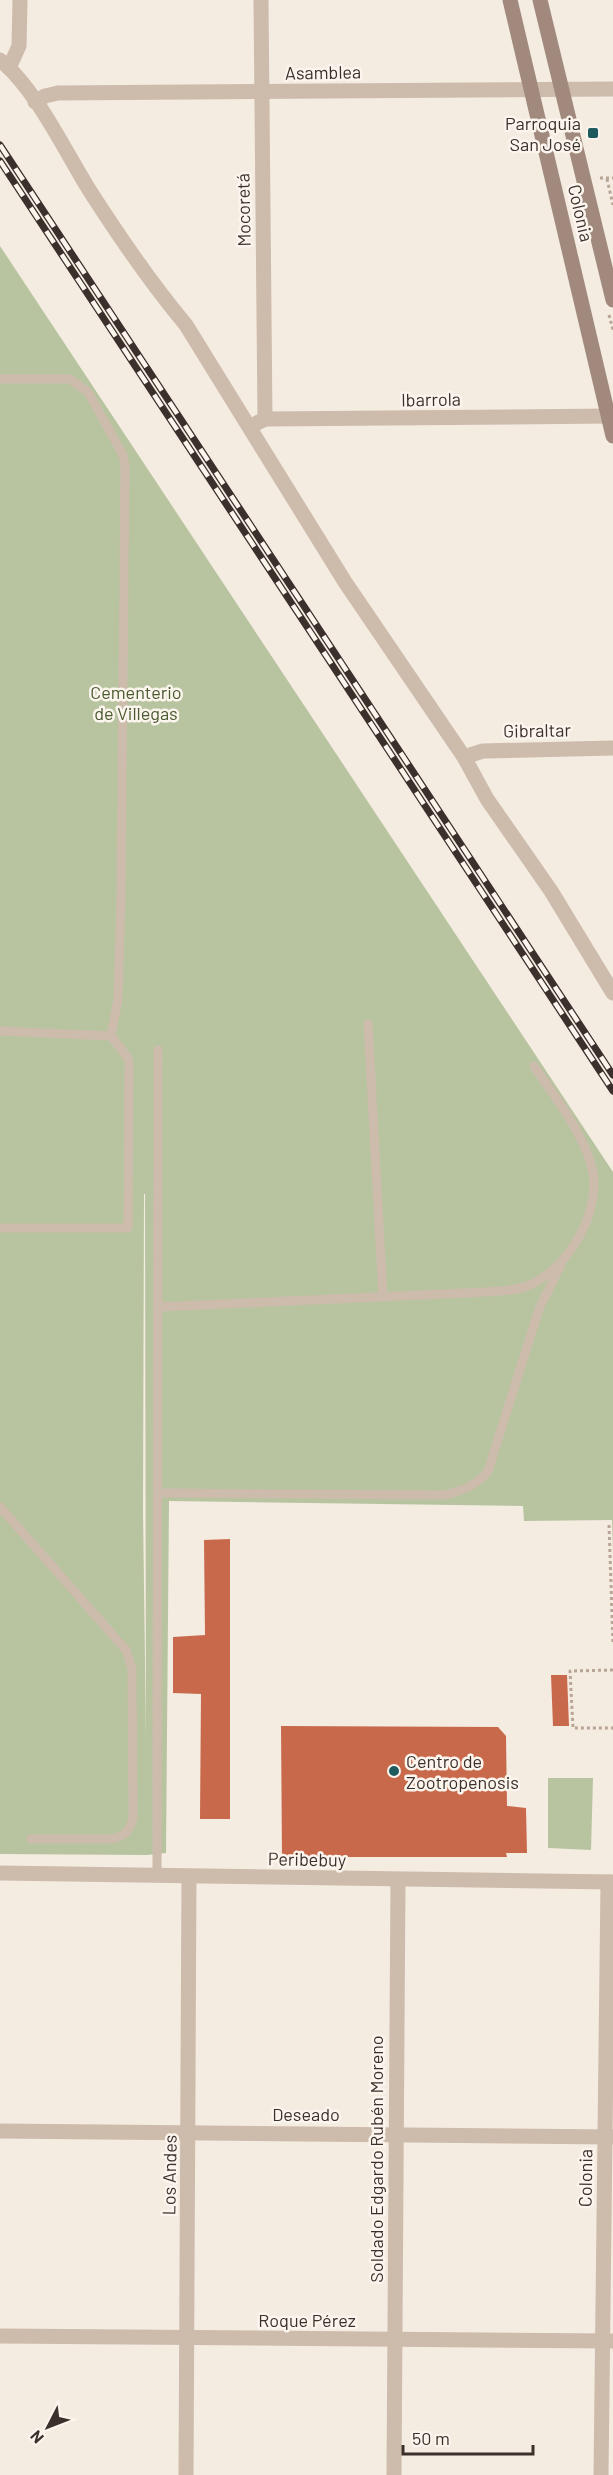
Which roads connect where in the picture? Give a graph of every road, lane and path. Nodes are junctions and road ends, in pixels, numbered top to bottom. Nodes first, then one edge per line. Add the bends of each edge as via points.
1 (20, 0) edge
2 (261, 0) edge
3 (510, 0) edge
4 (540, 0) edge
5 (4, 64) edge
6 (531, 88) junction
7 (561, 89) junction
8 (613, 89) edge
9 (260, 92) junction
10 (35, 102) junction
11 (607, 179) dead end
12 (613, 204) edge
13 (613, 300) edge
14 (0, 380) edge
15 (611, 416) edge
16 (265, 419) junction
17 (250, 426) junction
18 (613, 436) edge
19 (613, 748) edge
20 (464, 757) junction
21 (613, 993) edge
22 (368, 1024) dead end
23 (0, 1031) edge
24 (111, 1036) junction
25 (158, 1050) dead end
26 (534, 1066) dead end
27 (0, 1228) edge
28 (569, 1253) junction
29 (383, 1297) junction
30 (158, 1307) junction
31 (158, 1493) junction
32 (0, 1507) edge
33 (609, 1525) dead end
34 (613, 1644) edge
35 (613, 1670) edge
36 (613, 1728) edge
37 (31, 1839) dead end
38 (0, 1873) edge
39 (157, 1876) junction
40 (189, 1876) junction
41 (398, 1880) junction
42 (610, 1882) edge
43 (0, 2132) edge
44 (189, 2134) junction
45 (395, 2134) junction
46 (609, 2137) edge
47 (0, 2336) edge
48 (187, 2339) junction
49 (395, 2340) junction
50 (607, 2341) edge
51 (186, 2475) edge
52 (394, 2475) edge
53 (601, 2475) edge

1 - 5 street via 19,46
2 - 9 street, Mocoretá
3 - 6 street, Colonia
4 - 7 street, Colonia
5 - 10 street
6 - 7 street, Asamblea
6 - 9 street, Asamblea
6 - 15 street, Colonia
7 - 8 street, Asamblea
7 - 13 street, Colonia
9 - 10 street, Asamblea via 58,93
9 - 16 street, Mocoretá
10 - 17 street via 109,220 186,325
11 - 12 path
14 - 24 lane via 70,379 80,385 88,392 118,445 125,467 121,896 118,999
15 - 16 street, Ibarrola
15 - 18 street, Colonia
16 - 17 street, Ibarrola
17 - 20 street via 345,582
19 - 20 street, Gibraltar via 483,751
20 - 21 street
22 - 29 lane
23 - 24 lane
24 - 27 lane via 129,1063 128,1228
25 - 30 lane
26 - 28 lane via 569,1118 593,1175 588,1221
28 - 29 lane via 537,1281 518,1289
28 - 31 lane via 539,1309 488,1471 470,1488 445,1495
29 - 30 lane
30 - 31 lane
31 - 39 lane
32 - 37 lane via 126,1650 132,1669 130,1828 112,1839
33 - 34 path
35 - 36 path via 570,1671 573,1728
38 - 39 street, Peribebuy
39 - 40 street, Peribebuy
40 - 41 street, Peribebuy
40 - 44 street, Los Andes
41 - 42 street, Peribebuy
41 - 45 street, Soldado Edgardo Rubén Moreno
42 - 46 street, Colonia
43 - 44 street, Deseado
44 - 45 street, Deseado
44 - 48 street, Los Andes
45 - 46 street, Deseado
45 - 49 street, Soldado Edgardo Rubén Moreno
46 - 50 street, Colonia
47 - 48 street, Roque Pérez
48 - 49 street, Roque Pérez
48 - 51 street, Los Andes
49 - 50 street, Roque Pérez
49 - 52 street, Soldado Edgardo Rubén Moreno
50 - 53 street, Colonia

